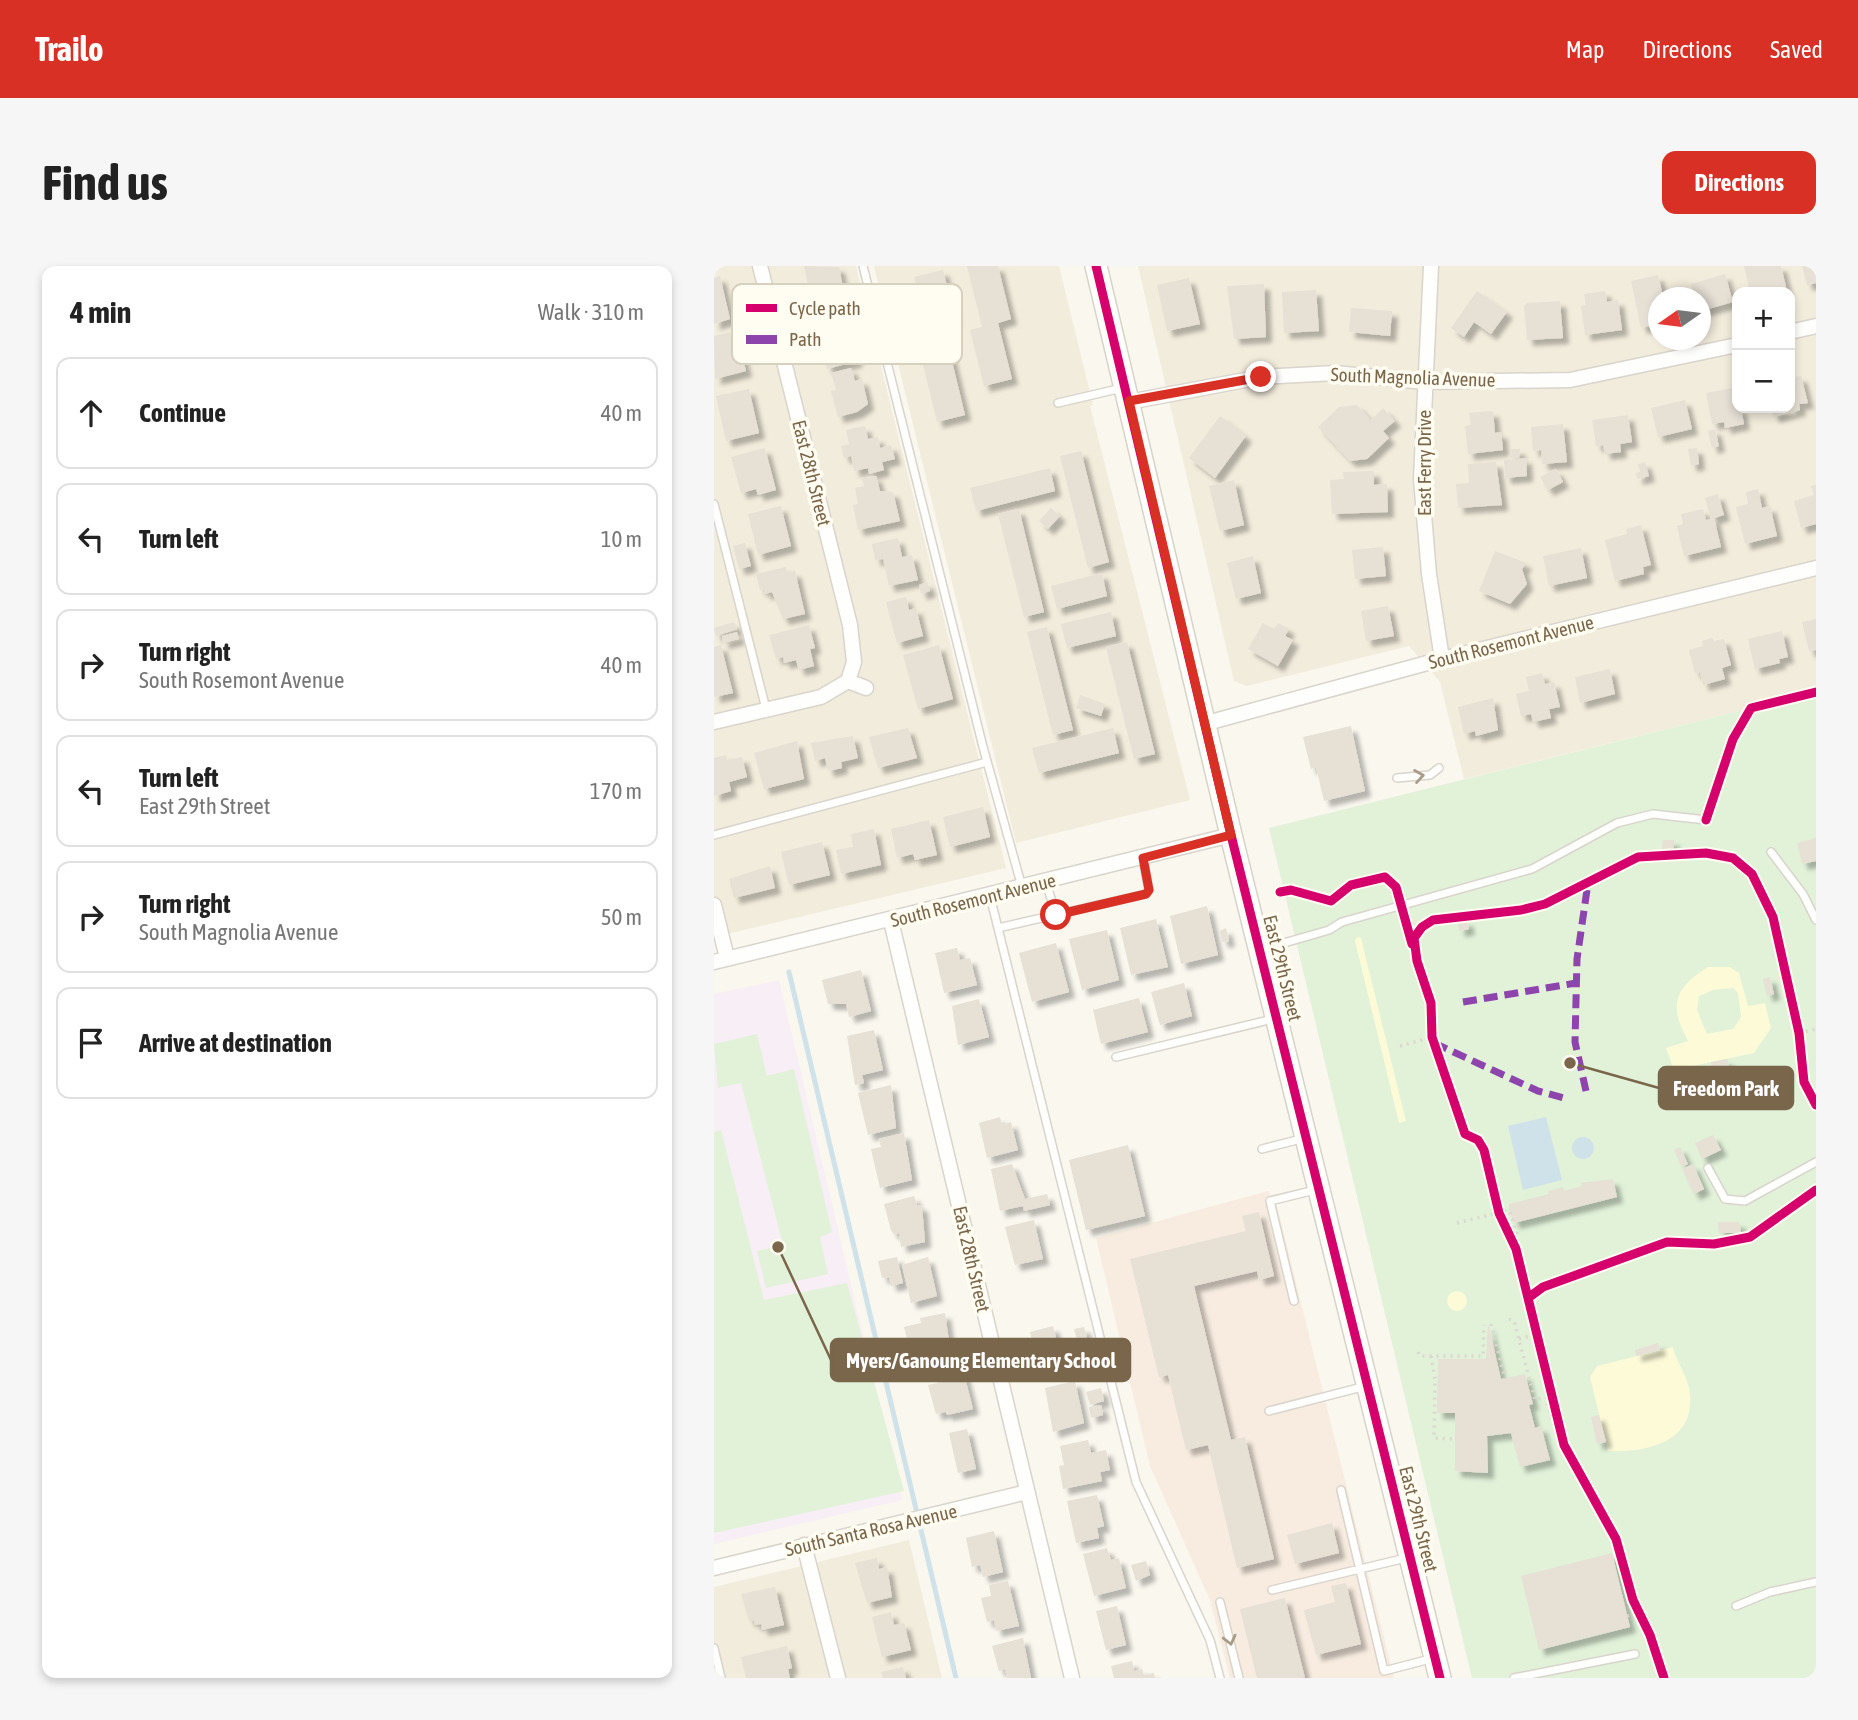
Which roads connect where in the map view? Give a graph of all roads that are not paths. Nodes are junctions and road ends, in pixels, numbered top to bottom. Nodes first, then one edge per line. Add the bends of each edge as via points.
1 (760, 266) edge
2 (863, 266) edge
3 (1096, 266) edge
4 (1431, 266) edge
5 (765, 284) edge
6 (868, 284) edge
7 (1816, 326) edge
8 (1795, 331) edge
9 (1732, 346) edge
10 (785, 364) edge
11 (888, 364) edge
12 (1425, 382) junction
13 (1127, 394) junction
14 (1058, 403) dead end
15 (714, 504) edge
16 (1816, 568) edge
17 (1443, 659) junction
18 (848, 681) junction
19 (866, 688) dead end
20 (766, 709) junction
21 (714, 722) edge
22 (1207, 723) junction
23 (987, 762) junction
24 (1439, 768) dead end
25 (1396, 778) dead end
26 (1706, 820) dead end
27 (714, 835) edge
28 (1231, 835) junction
29 (1771, 852) dead end
30 (1143, 858) junction
31 (1046, 882) junction
32 (1022, 888) junction
33 (990, 896) junction
34 (714, 905) edge
35 (1056, 915) junction
36 (1816, 920) edge
37 (891, 921) junction
38 (998, 928) junction
39 (1259, 950) junction
40 (721, 960) edge
41 (1277, 1018) junction
42 (1116, 1057) dead end
43 (1307, 1137) junction
44 (1262, 1149) dead end
45 (1816, 1162) edge
46 (1709, 1168) dead end
47 (1319, 1189) junction
48 (1294, 1301) dead end
49 (1368, 1386) junction
50 (1269, 1411) dead end
51 (1341, 1490) dead end
52 (1027, 1492) junction
53 (804, 1545) junction
54 (1410, 1557) junction
55 (714, 1568) edge
56 (1359, 1569) junction
57 (1816, 1582) edge
58 (1272, 1590) dead end
59 (1220, 1602) dead end
60 (1736, 1606) dead end
61 (714, 1648) edge
62 (1635, 1654) dead end
63 (1438, 1668) edge
64 (721, 1678) edge
65 (838, 1678) edge
66 (1072, 1678) edge
67 (1220, 1678) edge
68 (1239, 1678) edge
69 (1514, 1678) edge

1 - 5 street, East 28th Street
2 - 6 lane
3 - 13 street, East 29th Street
4 - 12 street, East Ferry Drive
7 - 8 street
9 - 12 street, South Magnolia Avenue via 1570,380
10 - 18 street, East 28th Street via 850,625 854,662
11 - 23 lane
12 - 13 street, South Magnolia Avenue via 1335,373
12 - 17 street, East Ferry Drive via 1421,479
13 - 14 lane
13 - 22 street, East 29th Street
15 - 20 lane
16 - 17 street, South Rosemont Avenue
17 - 22 street, South Rosemont Avenue
18 - 19 street
18 - 20 street via 821,697
20 - 21 street
22 - 28 street, East 29th Street
23 - 27 lane
23 - 32 lane
25 -> 24 lane via 1430,775
26 - 39 lane via 1653,814 1617,823 1532,869
28 - 30 street, South Rosemont Avenue
28 - 39 street, East 29th Street
29 - 36 lane via 1803,894
30 - 31 street, South Rosemont Avenue
30 - 35 lane via 1146,894
31 - 32 street, South Rosemont Avenue
31 - 35 lane
32 - 33 street, South Rosemont Avenue
33 - 37 street, South Rosemont Avenue
33 - 38 lane
34 - 40 street
35 - 38 lane
37 - 40 street, South Rosemont Avenue
37 - 52 street, East 28th Street
38 - 67 lane via 1136,1482 1210,1640
39 - 41 street, East 29th Street
41 - 42 lane
41 - 43 street, East 29th Street
43 - 44 lane
43 - 47 street, East 29th Street
45 - 46 lane via 1751,1198 1734,1202 1725,1199
47 - 48 lane via 1270,1201
47 - 49 street, East 29th Street
49 - 50 lane
49 - 54 street, East 29th Street
51 - 56 lane
52 - 53 street, South Santa Rosa Avenue
52 - 66 street, East 28th Street
53 - 55 street, South Santa Rosa Avenue
53 - 65 street
54 - 56 lane
54 - 63 street, East 29th Street
56 - 58 lane
56 - 63 lane via 1384,1671
57 - 60 lane via 1770,1592
59 -> 68 lane
61 - 64 lane
62 - 69 lane

